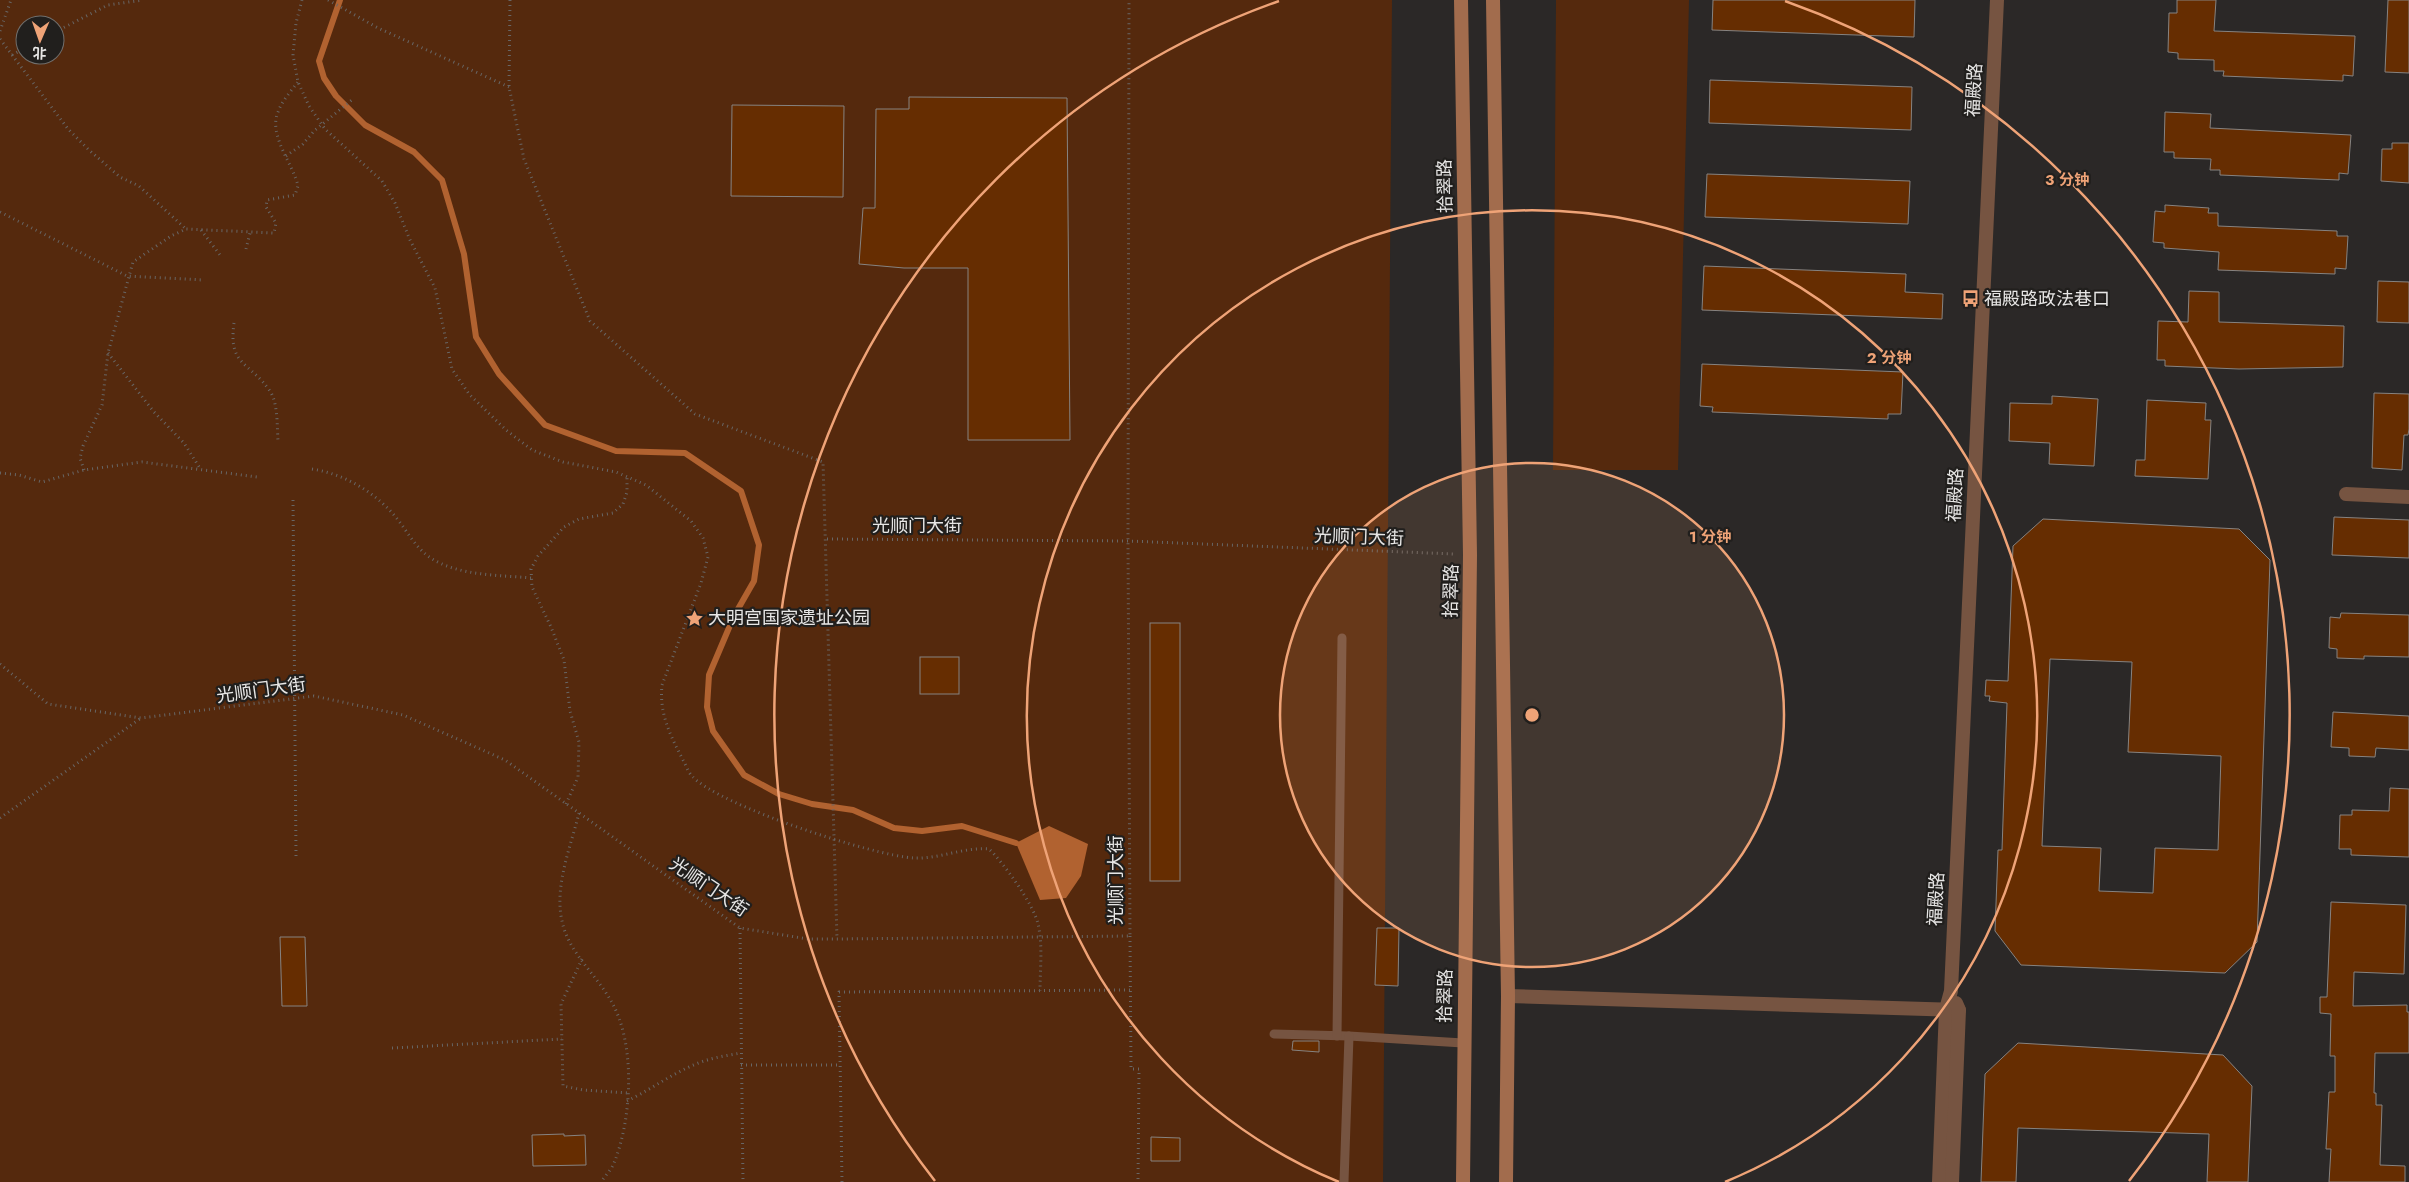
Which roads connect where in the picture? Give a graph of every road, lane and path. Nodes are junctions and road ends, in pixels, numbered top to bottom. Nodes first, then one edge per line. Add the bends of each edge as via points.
1 (11, 0) edge
2 (143, 0) edge
3 (302, 0) edge
4 (328, 0) edge
5 (510, 0) edge
6 (1130, 0) edge
7 (1461, 0) edge
8 (1494, 0) edge
9 (1997, 0) edge
10 (65, 27) edge
11 (0, 31) edge
12 (0, 39) edge
13 (15, 53) edge
14 (12, 55) junction
15 (298, 82) junction
16 (509, 87) junction
17 (353, 99) dead end
18 (322, 125) junction
19 (286, 156) junction
20 (0, 212) edge
21 (186, 229) junction
22 (201, 230) junction
23 (250, 233) junction
24 (246, 249) dead end
25 (220, 255) dead end
26 (128, 276) junction
27 (204, 280) dead end
28 (234, 323) dead end
29 (108, 353) junction
30 (278, 440) dead end
31 (312, 469) dead end
32 (84, 470) junction
33 (202, 470) junction
34 (0, 473) edge
35 (257, 477) dead end
36 (627, 477) junction
37 (2346, 494) dead end
38 (2409, 497) edge
39 (293, 500) dead end
40 (827, 539) junction
41 (1128, 541) junction
42 (1470, 555) junction
43 (531, 578) junction
44 (1342, 638) dead end
45 (0, 664) edge
46 (294, 700) junction
47 (141, 718) junction
48 (566, 804) junction
49 (579, 813) junction
50 (0, 818) edge
51 (834, 838) junction
52 (296, 856) dead end
53 (740, 928) junction
54 (1040, 936) junction
55 (1130, 936) junction
56 (837, 939) junction
57 (582, 959) junction
58 (1040, 990) junction
59 (1130, 990) junction
60 (1508, 996) junction
61 (1952, 1010) junction
62 (1274, 1034) dead end
63 (1337, 1036) junction
64 (1349, 1036) junction
65 (562, 1039) junction
66 (1464, 1044) junction
67 (392, 1048) dead end
68 (741, 1053) junction
69 (740, 1065) junction
70 (840, 1065) junction
71 (628, 1093) junction
72 (627, 1101) junction
73 (601, 1182) edge
74 (743, 1182) edge
75 (842, 1182) edge
76 (1138, 1182) edge
77 (1344, 1182) edge
78 (1463, 1182) edge
79 (1506, 1182) edge
80 (1939, 1182) edge
81 (1952, 1182) edge

1 - 11 path
2 - 10 path via 108,6
3 - 15 path via 293,55
4 - 16 path via 378,28
5 - 16 path
6 - 41 path
7 - 42 main road, 拾翠路
8 - 60 main road
9 - 61 street, 福殿路
12 - 14 path
13 - 14 path
14 - 21 path via 68,129 89,150 120,177 139,186
15 - 18 path
15 - 19 path via 277,112 275,124
16 - 40 path via 524,159 590,321 695,414 824,462
17 - 18 path
18 - 19 path via 304,144
18 - 36 path via 382,181 395,204 435,288 452,368 469,394 532,450 563,462
19 - 23 path via 298,186 295,195 267,200 266,207 276,223 274,233
20 - 26 path
21 - 22 path
21 - 26 path via 133,262
22 - 23 path
22 - 25 path
23 - 24 path
26 - 27 path
26 - 29 path
28 - 30 path via 232,346 236,357 271,392
29 - 32 path via 102,405 80,458
29 - 33 path via 154,412 184,442
31 - 43 path via 347,479 369,492 393,514 421,552 450,568
32 - 33 path via 142,462
32 - 34 path via 42,482
33 - 35 path
36 - 43 path via 628,492 623,504 613,513 579,519 564,527 538,556
36 - 51 path via 646,485 691,522 703,538 708,558 662,685 660,701 672,738 692,776 709,789 757,813
37 - 38 street
39 - 46 path
40 - 41 path, 光顺门大街
40 - 51 path
41 - 42 path, 光顺门大街
41 - 55 path, 光顺门大街
42 - 66 main road, 拾翠路
43 - 48 path via 564,660 570,711 580,742 578,777
44 - 63 lane
45 - 47 path, 光顺门大街 via 48,704
46 - 47 path, 光顺门大街
46 - 48 path, 光顺门大街 via 314,696 403,715 505,760
46 - 52 path
47 - 50 path
48 - 49 path, 光顺门大街
49 - 53 path, 光顺门大街
49 - 57 path via 560,894 561,920 567,939
51 - 54 path via 890,855 914,858 943,856 963,849 989,849 1032,909
51 - 56 path
53 - 56 path, 光顺门大街 via 808,939
53 - 68 path
54 - 55 path, 光顺门大街
54 - 56 path, 光顺门大街
54 - 58 path
55 - 59 path
57 - 65 path via 561,1004
57 - 71 path via 612,1001 622,1023 627,1049
58 - 59 path
58 - 70 path via 839,992
59 - 76 path via 1131,1069 1139,1069
60 - 61 street
60 - 79 main road
61 - 80 street, 福殿路
61 - 81 street, 福殿路
62 - 63 lane
63 - 64 lane
64 - 66 lane
64 - 77 lane
65 - 67 path
65 - 71 path via 563,1086
66 - 78 main road, 拾翠路
68 - 69 path
68 - 72 path via 706,1060
69 - 70 path
69 - 74 path
70 - 75 path
71 - 72 path
72 - 73 path via 624,1130 613,1165

